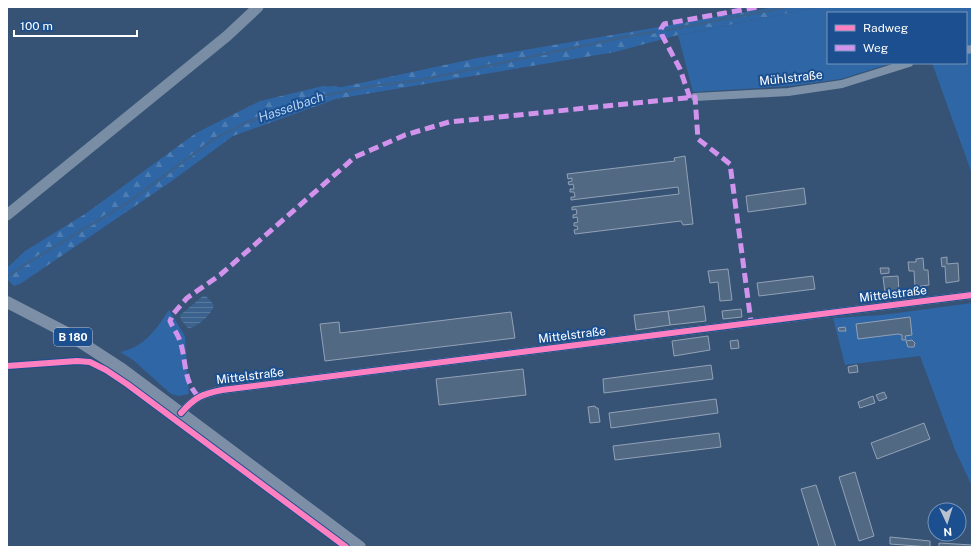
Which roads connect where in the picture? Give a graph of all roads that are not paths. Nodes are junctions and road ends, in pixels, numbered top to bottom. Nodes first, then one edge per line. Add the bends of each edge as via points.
1 (258, 7) edge
2 (906, 64) edge
3 (695, 97) dead end
4 (7, 215) edge
5 (972, 295) edge
6 (7, 302) edge
7 (181, 413) junction
8 (360, 547) edge

1 - 4 street via 227,36
2 - 3 street, Mühlstraße via 842,84 788,92
5 - 7 street, Mittelstraße via 222,390 198,396
6 - 7 main road, B 180 via 92,348
7 - 8 main road, B 180

